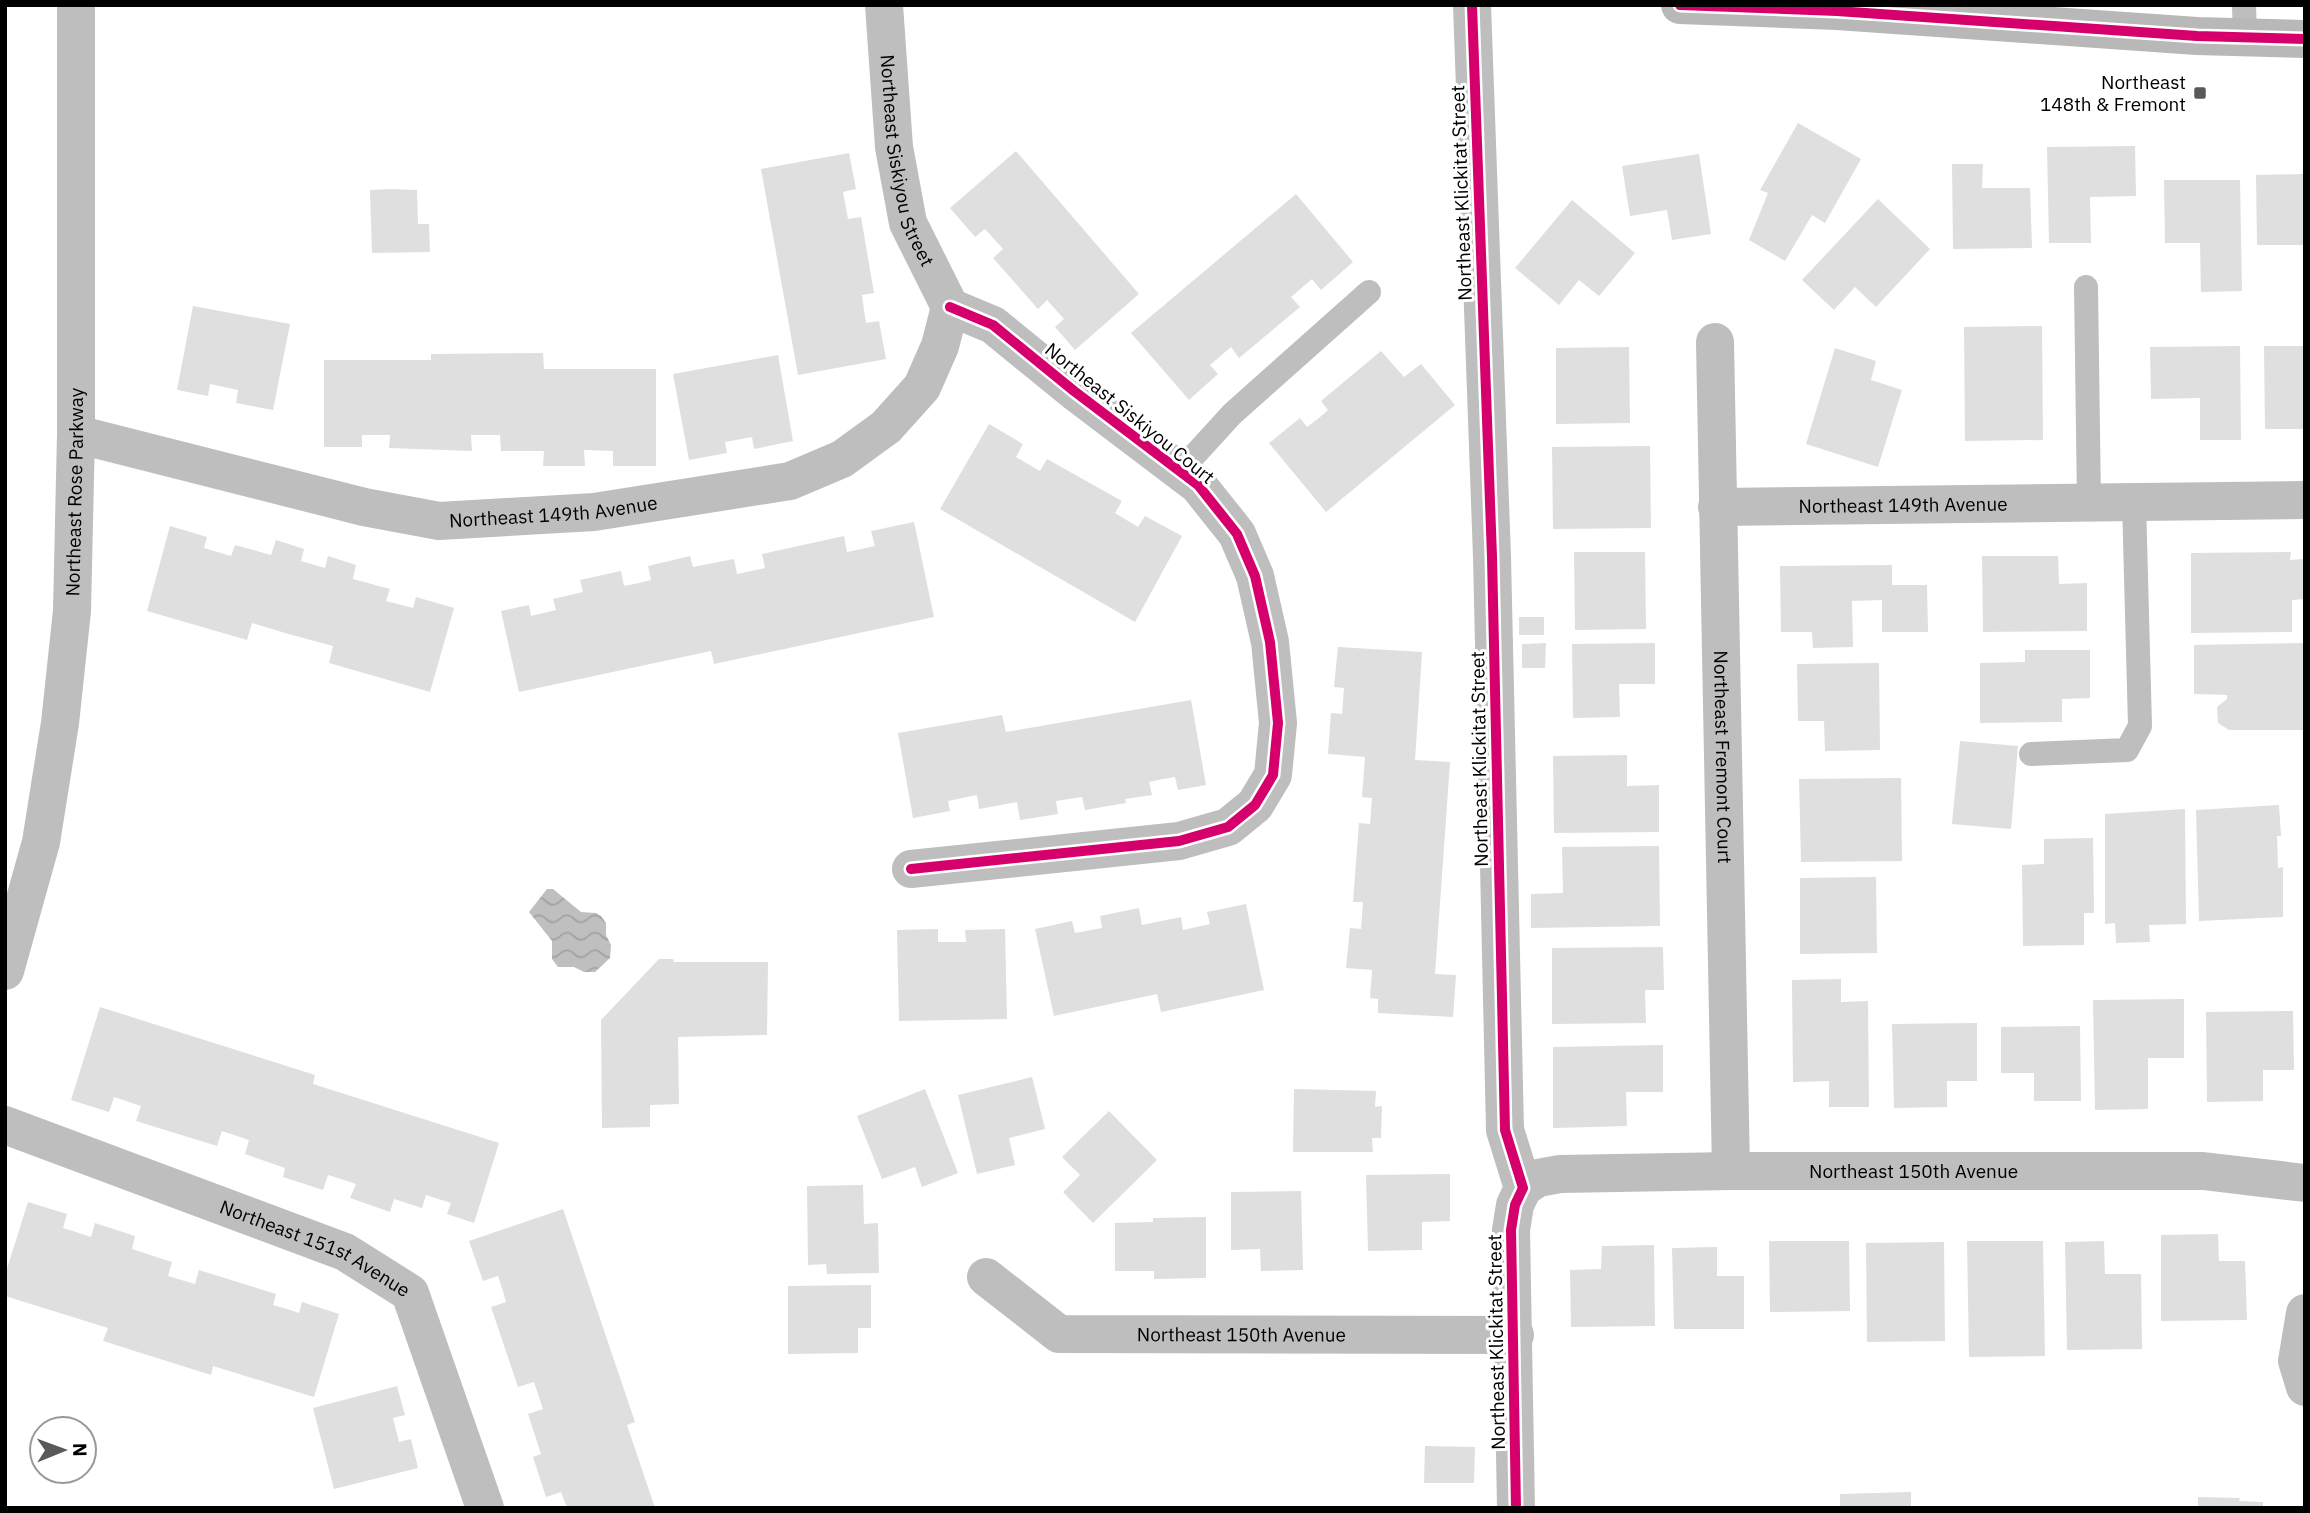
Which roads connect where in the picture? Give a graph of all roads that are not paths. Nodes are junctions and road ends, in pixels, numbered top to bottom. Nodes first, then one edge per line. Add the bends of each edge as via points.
1 (76, 5) edge
2 (884, 5) edge
3 (1472, 5) edge
4 (1680, 5) edge
5 (1921, 11) edge
6 (2245, 22) edge
7 (2305, 39) edge
8 (2086, 288) dead end
9 (1369, 292) dead end
10 (950, 307) junction
11 (1716, 342) dead end
12 (76, 434) junction
13 (1180, 471) junction
14 (2305, 500) edge
15 (2134, 502) junction
16 (2089, 503) junction
17 (1717, 507) junction
18 (2031, 754) dead end
19 (911, 869) dead end
20 (5, 971) edge
21 (5, 1125) edge
22 (1731, 1171) junction
23 (2305, 1183) edge
24 (1523, 1188) junction
25 (986, 1277) dead end
26 (2305, 1313) edge
27 (1514, 1335) junction
28 (2305, 1387) edge
29 (485, 1508) edge
30 (1516, 1508) edge

1 - 12 street, Northeast Rose Parkway
2 - 10 street, Northeast Siskiyou Street via 894,147 908,223
3 - 24 street, Northeast Klickitat Street via 1506,1130
4 - 5 main road
5 - 6 main road
6 - 7 main road
8 - 16 lane
9 - 13 lane via 1231,414
10 - 12 street, Northeast 149th Avenue via 922,387 886,427 842,459 790,481 594,512 439,521 364,507
10 - 13 street, Northeast Siskiyou Court via 993,325
11 - 17 street, Northeast Fremont Court
12 - 20 street, Northeast Rose Parkway via 72,611 60,723 41,842
13 - 19 street, Northeast Siskiyou Court via 1198,485 1237,534 1255,576 1270,642 1278,723 1275,762 1273,775 1255,805 1228,827 1179,841
14 - 15 street, Northeast 149th Avenue
15 - 16 street, Northeast 149th Avenue
15 - 18 lane via 2140,726 2127,750
16 - 17 street, Northeast 149th Avenue
17 - 22 street, Northeast Fremont Court
21 - 29 street, Northeast 151st Avenue via 345,1252 410,1293
22 - 23 street, Northeast 150th Avenue via 2203,1171
22 - 24 street, Northeast 150th Avenue via 1560,1174 1538,1178
24 - 27 street, Northeast Klickitat Street via 1511,1230
25 - 27 street, Northeast 150th Avenue via 1059,1334
26 - 28 street via 2297,1361
27 - 30 street, Northeast Klickitat Street

